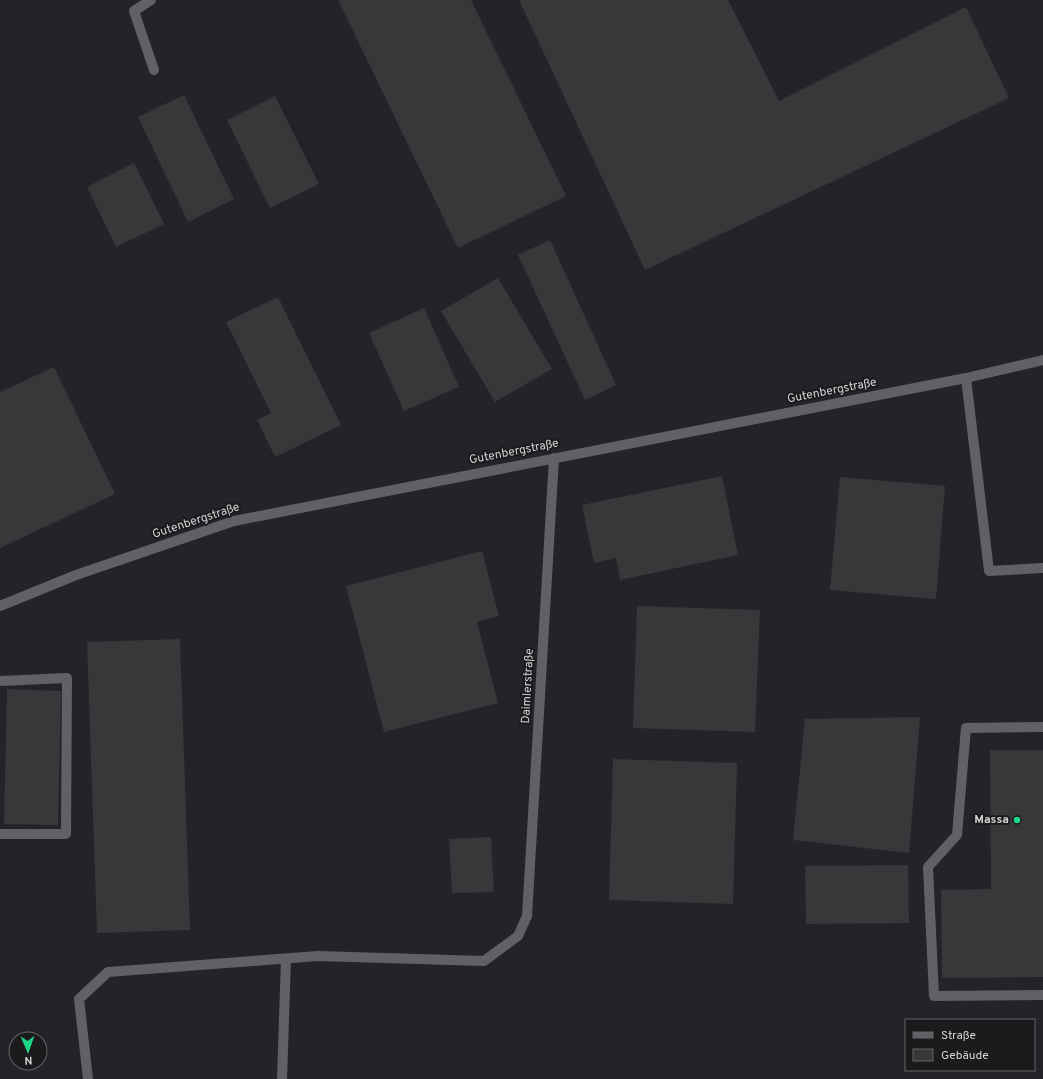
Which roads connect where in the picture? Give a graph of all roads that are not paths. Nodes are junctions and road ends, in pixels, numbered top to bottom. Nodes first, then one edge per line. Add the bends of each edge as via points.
1 (151, 0) edge
2 (154, 70) dead end
3 (1043, 360) edge
4 (966, 378) junction
5 (554, 458) junction
6 (1043, 568) edge
7 (0, 606) edge
8 (0, 681) edge
9 (1043, 727) edge
10 (0, 834) edge
11 (286, 959) junction
12 (1043, 995) edge
13 (88, 1079) edge
14 (282, 1079) edge

1 - 2 street via 134,11
3 - 4 street, Gutenbergstraße
4 - 5 street, Gutenbergstraße
4 - 6 street via 989,571
5 - 7 street, Gutenbergstraße via 234,521 76,575
5 - 11 street, Daimlerstraße via 527,916 518,936 484,961 318,956
8 - 10 street via 67,678 66,834
9 - 12 street via 966,728 957,835 928,867 934,996
11 - 13 street via 108,972 80,999
11 - 14 street

